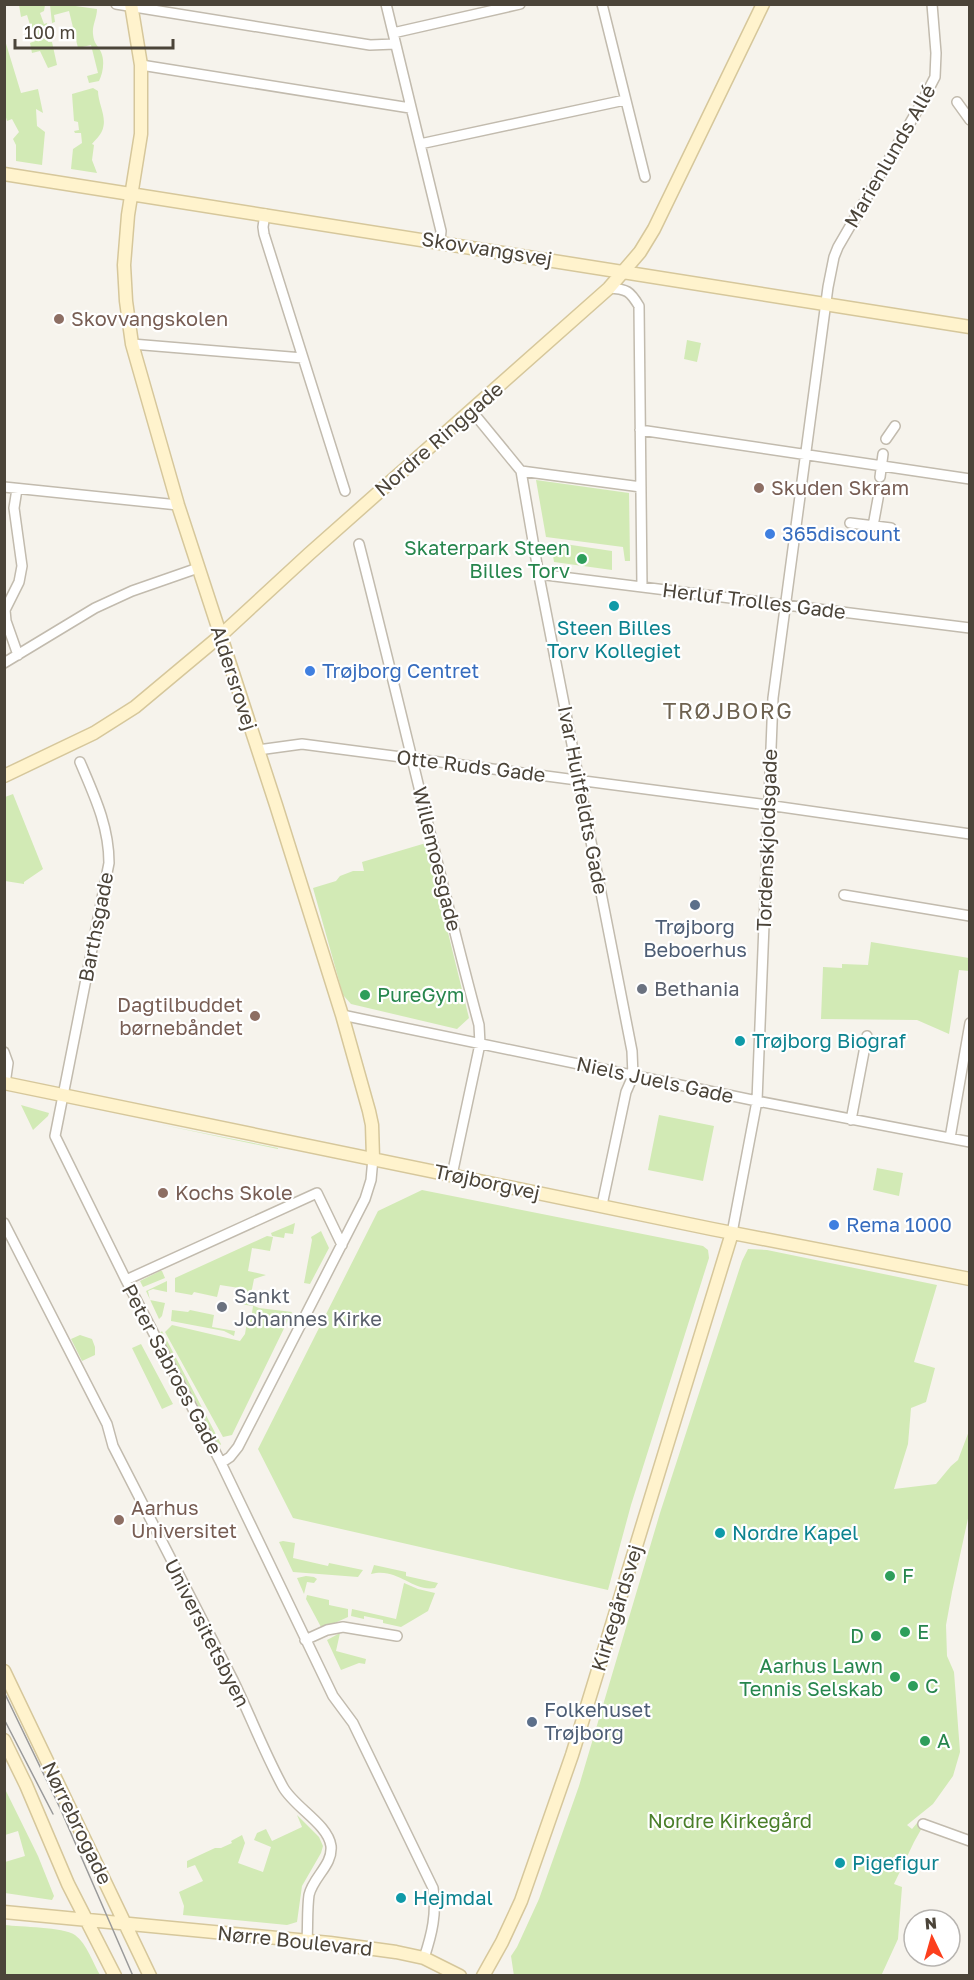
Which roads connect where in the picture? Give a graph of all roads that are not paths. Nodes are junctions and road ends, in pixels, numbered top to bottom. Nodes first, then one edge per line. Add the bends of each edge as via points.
1 (116, 4) edge
2 (386, 4) edge
3 (520, 4) edge
4 (602, 4) edge
5 (763, 4) edge
6 (932, 4) edge
7 (131, 5) edge
8 (393, 33) junction
9 (395, 44) junction
10 (141, 65) junction
11 (625, 100) junction
12 (957, 102) dead end
13 (410, 108) junction
14 (969, 120) edge
15 (420, 144) junction
16 (4, 174) edge
17 (645, 177) dead end
18 (132, 194) junction
19 (265, 214) junction
20 (440, 242) junction
21 (625, 271) junction
22 (609, 288) junction
23 (825, 305) junction
24 (969, 327) edge
25 (132, 344) junction
26 (303, 358) junction
27 (471, 410) junction
28 (895, 426) dead end
29 (640, 430) junction
30 (886, 439) dead end
31 (806, 454) junction
32 (883, 454) dead end
33 (882, 466) junction
34 (521, 471) junction
35 (880, 477) dead end
36 (969, 478) edge
37 (4, 487) edge
38 (641, 487) junction
39 (17, 489) junction
40 (345, 491) dead end
41 (879, 493) dead end
42 (178, 505) junction
43 (850, 523) dead end
44 (873, 526) junction
45 (891, 528) dead end
46 (359, 544) dead end
47 (198, 568) junction
48 (539, 576) junction
49 (642, 587) junction
50 (784, 605) junction
51 (969, 628) edge
52 (220, 636) junction
53 (18, 655) junction
54 (4, 663) edge
55 (258, 750) junction
56 (413, 759) junction
57 (80, 762) dead end
58 (4, 776) edge
59 (580, 781) junction
60 (768, 805) junction
61 (969, 834) edge
62 (844, 895) dead end
63 (969, 916) edge
64 (342, 1015) junction
65 (969, 1023) edge
66 (867, 1036) dead end
67 (480, 1044) junction
68 (4, 1052) edge
69 (633, 1076) junction
70 (5, 1084) edge
71 (62, 1095) junction
72 (757, 1101) junction
73 (851, 1120) junction
74 (950, 1138) junction
75 (969, 1142) edge
76 (373, 1158) junction
77 (452, 1175) junction
78 (602, 1206) junction
79 (4, 1223) edge
80 (732, 1233) junction
81 (342, 1245) junction
82 (969, 1279) edge
83 (126, 1280) junction
84 (221, 1463) junction
85 (397, 1636) dead end
86 (305, 1640) junction
87 (4, 1671) edge
88 (4, 1740) edge
89 (923, 1824) dead end
90 (969, 1841) edge
91 (4, 1912) edge
92 (86, 1920) junction
93 (126, 1924) junction
94 (307, 1940) junction
95 (424, 1958) junction
96 (115, 1976) edge
97 (150, 1976) edge
98 (460, 1976) edge
99 (483, 1976) edge

1 - 7 street
2 - 8 street
3 - 8 street
4 - 11 street
5 - 21 street, Nordre Ringgade via 654,229
6 - 23 street, Marienlunds Allé via 935,77 838,247
7 - 9 street via 370,45
7 - 10 street, Aldersrovej
8 - 9 street
9 - 13 street
10 - 13 street
10 - 18 street, Aldersrovej via 141,134
11 - 15 street
11 - 17 street
12 - 14 street
13 - 15 street
15 - 20 street via 441,231
16 - 18 street, Skovvangsvej
18 - 19 street, Skovvangsvej
18 - 25 street, Aldersrovej via 124,265
19 - 20 street, Skovvangsvej
19 - 26 street via 264,234
20 - 21 street, Skovvangsvej
21 - 22 street, Nordre Ringgade
21 - 23 street, Skovvangsvej
22 - 27 street, Nordre Ringgade
22 - 29 street via 632,294 639,306
23 - 24 street, Skovvangsvej
23 - 31 street, Tordenskjoldsgade
25 - 26 street
25 - 42 street, Aldersrovej
26 - 40 street
27 - 34 street, Ivar Huitfeldts Gade
27 - 52 street, Nordre Ringgade
28 - 30 street
29 - 31 street
29 - 38 street
31 - 33 street
31 - 50 street, Tordenskjoldsgade
32 - 33 street
33 - 35 street
33 - 36 street
34 - 38 street
34 - 48 street, Ivar Huitfeldts Gade
37 - 39 street
38 - 49 street
39 - 42 street
39 - 53 street via 14,508 22,566 5,610
41 - 44 street
42 - 47 street, Aldersrovej
43 - 44 street
44 - 45 street
46 - 56 street, Willemoesgade
47 - 52 street, Aldersrovej
47 - 53 street via 94,608
48 - 49 street, Herluf Trolles Gade
48 - 59 street, Ivar Huitfeldts Gade
49 - 50 street, Herluf Trolles Gade
50 - 51 street, Herluf Trolles Gade
50 - 60 street, Tordenskjoldsgade via 773,698
52 - 55 street, Aldersrovej
52 - 58 street, Nordre Ringgade via 135,707 94,733
53 - 54 street
55 - 56 street, Otte Ruds Gade via 302,744
55 - 64 street, Aldersrovej
56 - 59 street, Otte Ruds Gade
56 - 67 street, Willemoesgade via 479,1025
57 - 71 street, Barthsgade via 100,810 109,862
59 - 60 street, Otte Ruds Gade
59 - 69 street, Ivar Huitfeldts Gade via 633,1052
60 - 61 street, Otte Ruds Gade
60 - 72 street, Tordenskjoldsgade
62 - 63 street
64 - 67 street, Niels Juels Gade
64 - 76 street, Aldersrovej via 369,1111
65 - 74 street
66 - 73 street
67 - 69 street, Niels Juels Gade
67 - 77 street, Willemoesgade
68 - 70 street, Trøjborgvej via 8,1064
69 - 72 street, Niels Juels Gade
69 - 78 street, Ivar Huitfeldts Gade via 626,1092
70 - 71 street, Trøjborgvej
71 - 76 street, Trøjborgvej
71 - 83 street, Peter Sabroes Gade via 55,1136
72 - 73 street, Niels Juels Gade
72 - 80 street, Tordenskjoldsgade
73 - 74 street, Niels Juels Gade
74 - 75 street, Niels Juels Gade
76 - 77 street, Trøjborgvej
76 - 81 street via 368,1190
77 - 78 street, Trøjborgvej
78 - 80 street, Trøjborgvej
79 - 94 street, Universitetsbyen via 277,1776 301,1809 324,1829 331,1844 327,1864 309,1894
80 - 82 street, Trøjborgvej
80 - 99 street, Kirkegårdsvej via 572,1755 521,1901
81 - 83 street via 317,1192
81 - 84 street via 238,1447
83 - 84 street, Peter Sabroes Gade
84 - 86 street, Peter Sabroes Gade
85 - 86 street via 343,1627
86 - 95 street, Peter Sabroes Gade via 333,1696 353,1723 433,1888 435,1918
87 - 93 street, Nørrebrogade
88 - 92 street, Nørrebrogade
89 - 90 street
91 - 92 street, Nørre Boulevard
92 - 93 street, Nørre Boulevard
92 - 96 street, Nørrebrogade
93 - 94 street, Nørre Boulevard
93 - 97 street, Nørrebrogade
94 - 95 street, Nørre Boulevard
95 - 98 street, Nørre Boulevard

